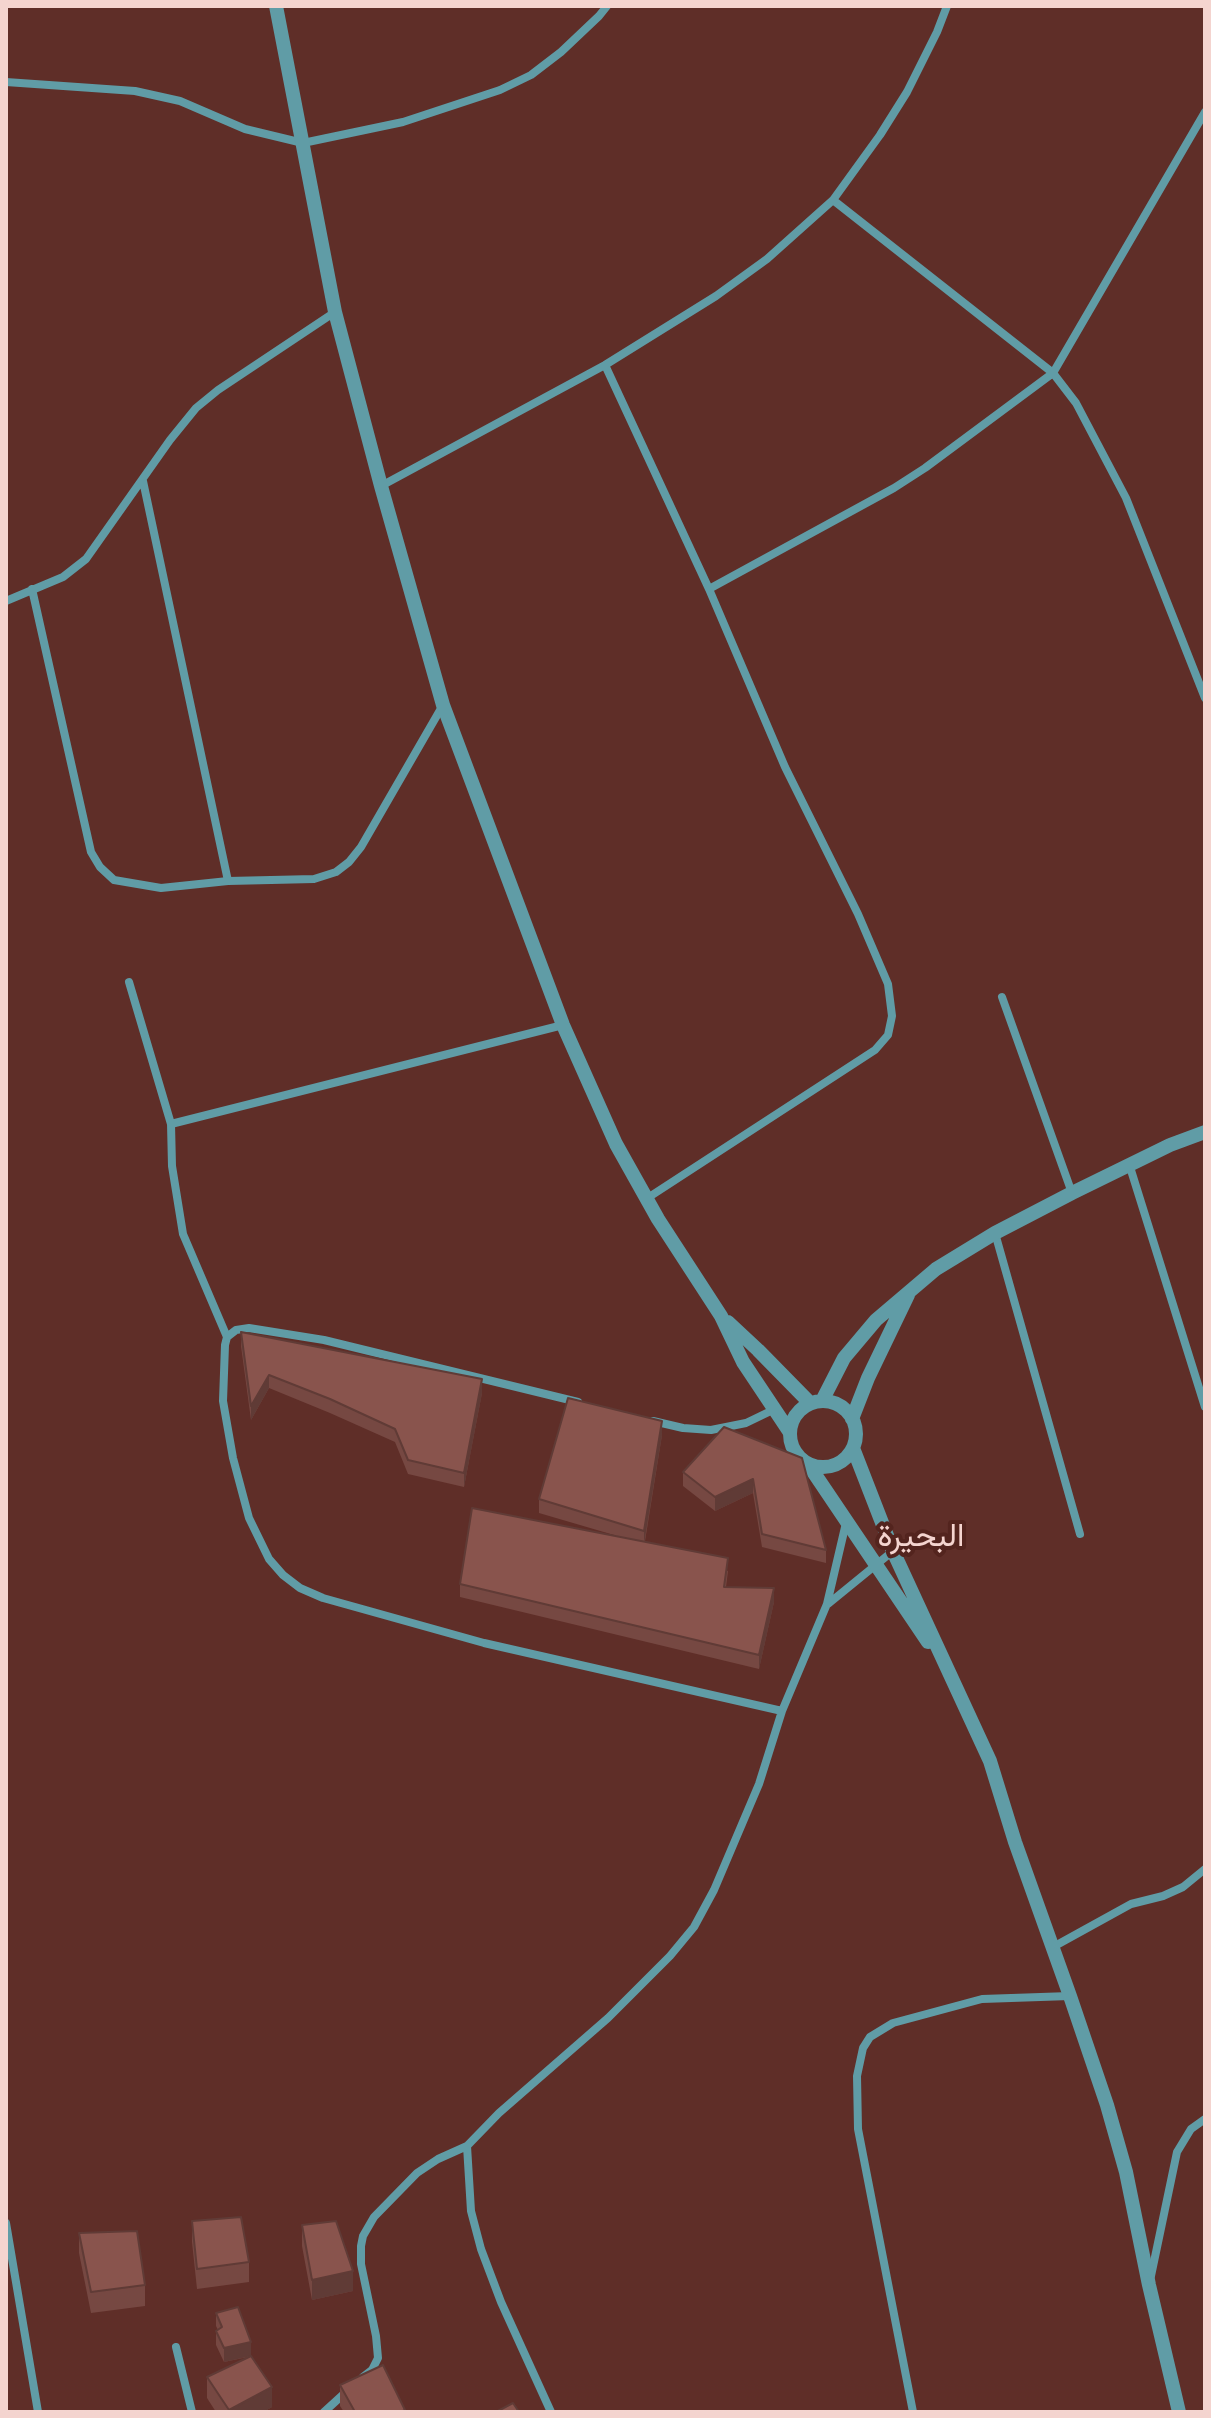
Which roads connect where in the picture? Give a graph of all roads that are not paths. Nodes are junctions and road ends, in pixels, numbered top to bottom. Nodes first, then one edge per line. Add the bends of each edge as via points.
1 (276, 6) edge
2 (607, 6) edge
3 (947, 6) edge
4 (6, 82) edge
5 (1205, 112) edge
6 (303, 143) junction
7 (833, 200) junction
8 (335, 312) junction
9 (605, 365) junction
10 (1053, 373) junction
11 (143, 481) junction
12 (381, 486) junction
13 (32, 589) junction
14 (709, 589) junction
15 (6, 592) edge
16 (6, 601) edge
17 (1201, 673) edge
18 (1205, 698) edge
19 (443, 705) junction
20 (228, 881) junction
21 (129, 982) dead end
22 (1002, 997) dead end
23 (563, 1025) junction
24 (1205, 1120) edge
25 (171, 1124) junction
26 (1205, 1132) edge
27 (1170, 1145) junction
28 (1130, 1167) junction
29 (1072, 1193) junction
30 (646, 1199) junction
31 (995, 1233) junction
32 (908, 1294) junction
33 (721, 1316) junction
34 (227, 1337) junction
35 (816, 1402) junction
36 (587, 1404) edge
37 (1205, 1407) edge
38 (776, 1409) junction
39 (852, 1419) junction
40 (648, 1420) edge
41 (789, 1431) junction
42 (853, 1448) junction
43 (808, 1464) junction
44 (846, 1522) junction
45 (1080, 1534) dead end
46 (893, 1551) junction
47 (874, 1564) junction
48 (827, 1604) junction
49 (950, 1676) junction
50 (782, 1711) junction
51 (1205, 1869) edge
52 (1053, 1947) junction
53 (1070, 1996) junction
54 (1205, 2119) edge
55 (467, 2146) junction
56 (6, 2223) edge
57 (1149, 2285) junction
58 (176, 2347) dead end
59 (38, 2412) edge
60 (192, 2412) edge
61 (324, 2412) edge
62 (551, 2412) edge
63 (913, 2412) edge
64 (1179, 2412) edge

1 - 6 street
2 - 6 street via 561,52 500,90 403,122
3 - 7 street via 907,92
4 - 6 street via 135,91
5 - 10 street
6 - 8 street
7 - 9 street via 767,259
7 - 10 street
8 - 11 street via 196,408
8 - 12 street
9 - 12 street
9 - 14 street
10 - 14 street via 894,488
10 - 17 street via 1104,453
11 - 13 street via 86,559 63,577
11 - 20 street
12 - 19 street
13 - 16 street
13 - 20 street via 91,852 100,867 114,880 161,888
14 - 30 street via 785,767 858,914 888,984 892,1016 888,1035 875,1050
15 - 16 street
17 - 18 street
19 - 20 street via 349,862 314,879
19 - 23 street
21 - 25 street
22 - 29 street
23 - 25 street
23 - 30 street
24 - 27 street
25 - 34 street via 183,1234
26 - 27 street
27 - 28 street
28 - 29 street
28 - 37 street
29 - 31 street
30 - 33 street
31 - 32 street via 936,1269
31 - 45 street
32 - 35 street via 876,1320
32 - 39 street
33 - 35 street
33 - 38 street via 743,1362
34 - 36 street via 249,1328 324,1340
34 - 50 street via 223,1401 249,1518 269,1559 300,1588 484,1643
35 - 39 street via 840,1405
35 - 41 street via 796,1414
38 - 40 street via 746,1423 711,1430
38 - 41 street
39 - 42 street
41 - 43 street via 797,1456
42 - 43 street via 839,1463
42 - 46 street
43 - 44 street
44 - 47 street
44 - 48 street
46 - 47 street
46 - 49 street
47 - 48 street
47 - 49 street
48 - 50 street
49 - 52 street via 990,1761
50 - 55 street via 759,1784 694,1927 608,2018
51 - 52 street via 1183,1887 1131,1904
52 - 53 street
53 - 57 street via 1126,2172
53 - 63 street via 982,1999 893,2023 863,2048 857,2076 858,2129
54 - 57 street via 1191,2129 1177,2152
55 - 61 street via 417,2173 368,2226 361,2264 378,2358 372,2370
55 - 62 street via 471,2211 481,2249
56 - 59 street
57 - 64 street
58 - 60 street

